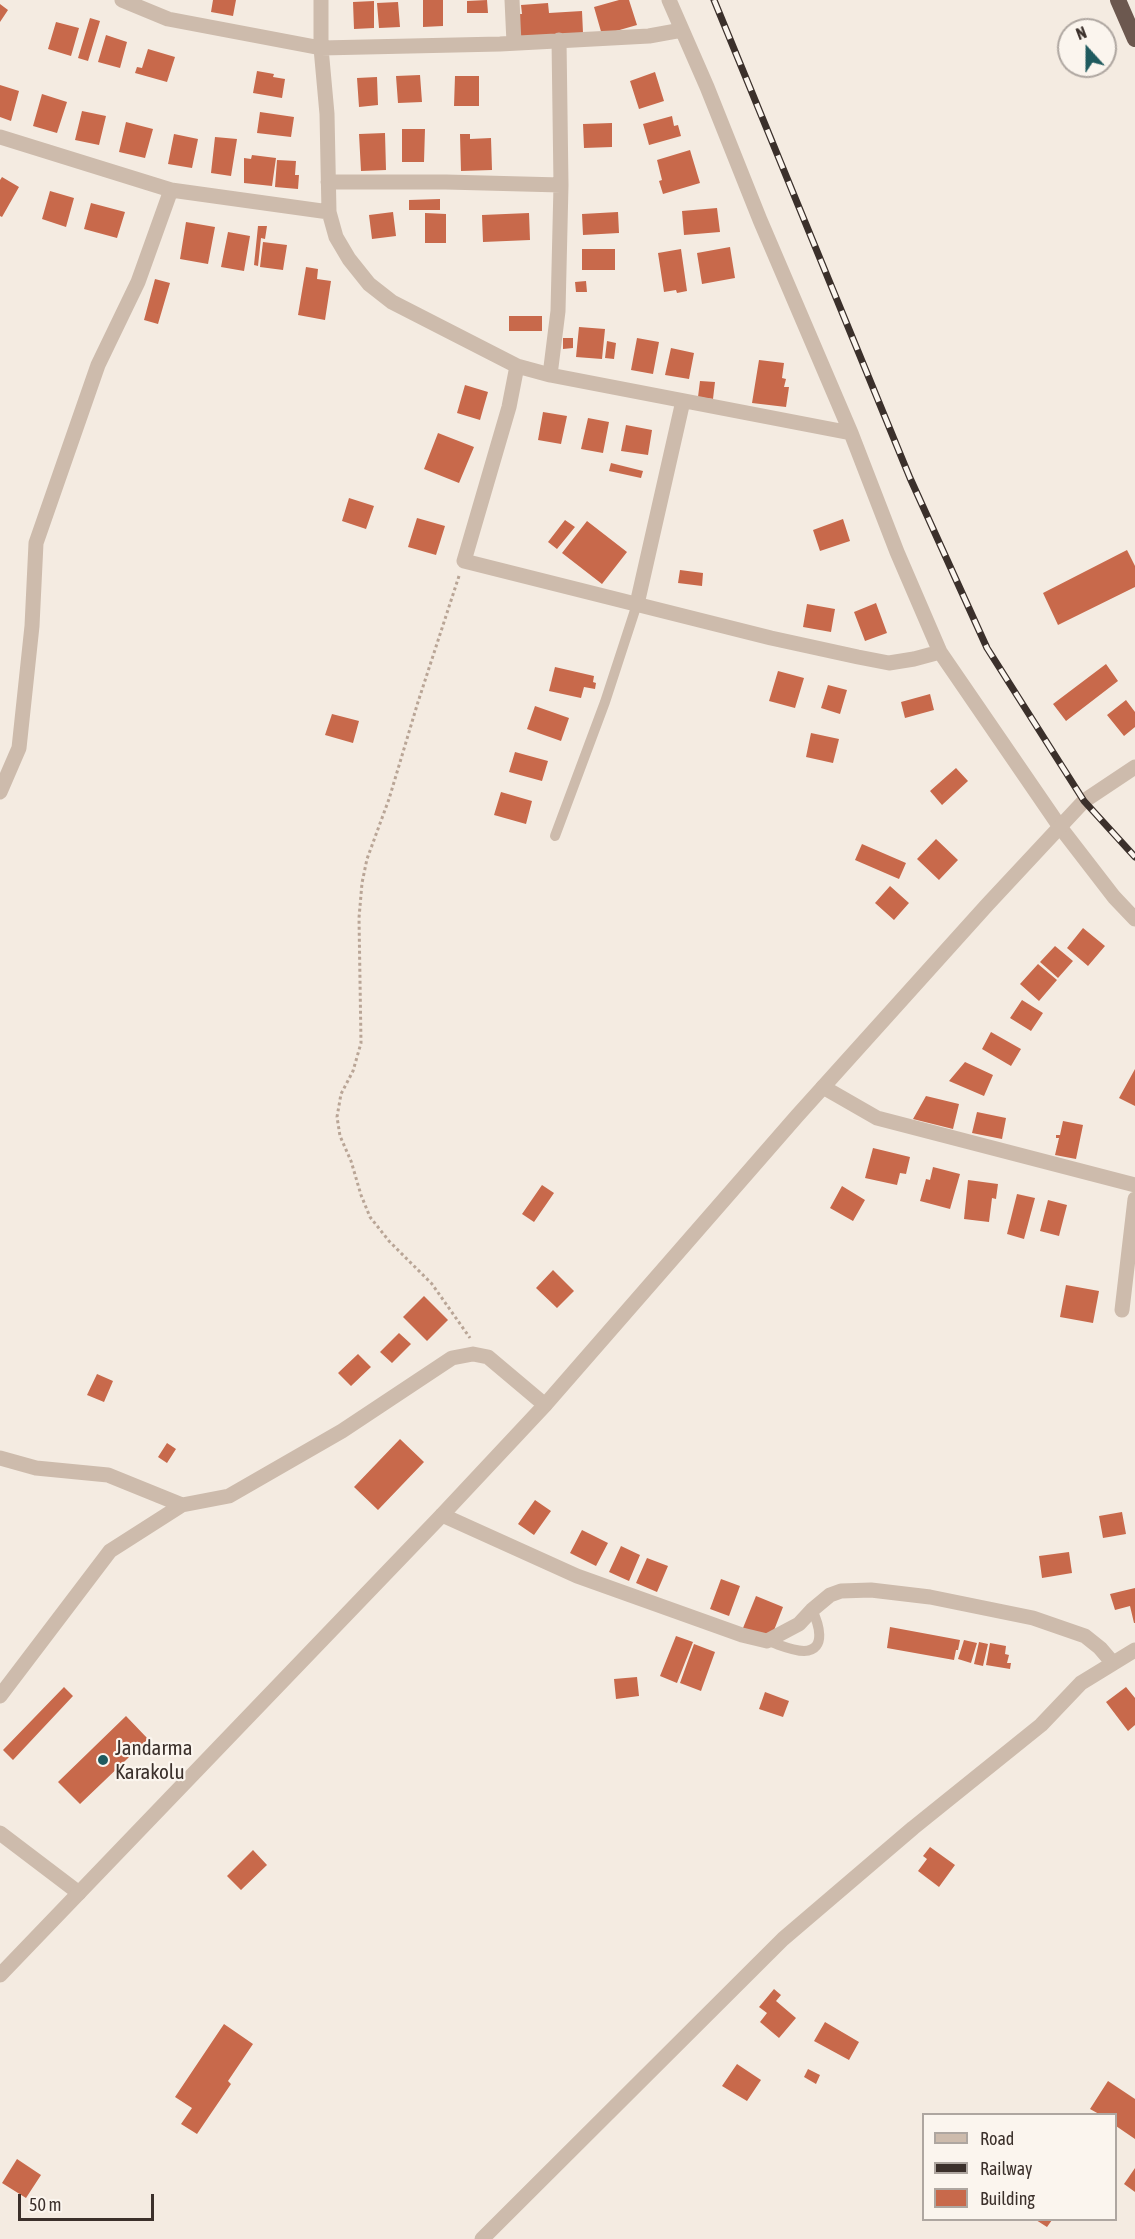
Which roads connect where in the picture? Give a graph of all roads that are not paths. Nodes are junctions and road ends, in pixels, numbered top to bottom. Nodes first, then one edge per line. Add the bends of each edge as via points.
1 (122, 0) edge
2 (321, 0) edge
3 (512, 0) edge
4 (669, 0) edge
5 (1118, 0) edge
6 (682, 30) junction
7 (1135, 39) edge
8 (559, 40) junction
9 (514, 44) junction
10 (321, 48) junction
11 (0, 137) edge
12 (328, 182) junction
13 (561, 185) junction
14 (171, 190) junction
15 (329, 212) junction
16 (517, 366) junction
17 (550, 375) junction
18 (683, 401) junction
19 (851, 433) junction
20 (637, 604) junction
21 (940, 652) junction
22 (1135, 767) edge
23 (0, 792) edge
24 (1060, 826) junction
25 (555, 836) dead end
26 (1135, 919) edge
27 (824, 1087) junction
28 (1135, 1185) edge
29 (1135, 1198) edge
30 (1122, 1310) dead end
31 (545, 1405) junction
32 (0, 1458) edge
33 (182, 1505) junction
34 (442, 1515) junction
35 (812, 1610) junction
36 (767, 1641) junction
37 (1135, 1650) edge
38 (1112, 1662) junction
39 (0, 1696) edge
40 (0, 1833) edge
41 (79, 1893) junction
42 (0, 1975) edge
43 (482, 2239) edge

1 - 10 street via 168,18
2 - 10 street
3 - 9 street
4 - 6 street
5 - 7 highway
6 - 8 street via 649,36
6 - 19 street
8 - 9 street
8 - 13 street
9 - 10 street
10 - 12 street
11 - 14 street
12 - 13 street
12 - 15 street
13 - 17 street via 558,311
14 - 15 street
14 - 23 street via 138,282 98,364 36,543 19,748
15 - 16 street via 340,244 369,284 392,302
16 - 17 street
16 - 20 street via 509,407 464,561
17 - 18 street
18 - 19 street
18 - 20 street
19 - 21 street
20 - 21 street via 889,663
20 - 25 lane
21 - 24 street
22 - 24 street via 1084,801
24 - 26 street
24 - 27 street
27 - 28 street via 877,1118
27 - 31 street
29 - 30 street
31 - 33 street via 488,1357 473,1354 452,1358 342,1431 229,1496
31 - 34 street
32 - 33 street via 36,1468 108,1475
33 - 39 street via 110,1551
34 - 36 street via 577,1576
34 - 41 street
35 - 36 street via 799,1624
35 - 36 lane via 819,1629 816,1646 804,1651
35 - 38 street via 830,1595 842,1591 930,1597 1033,1618 1085,1636
37 - 38 street
38 - 43 street via 1082,1683 1041,1725 783,1939
40 - 41 street
41 - 42 street

